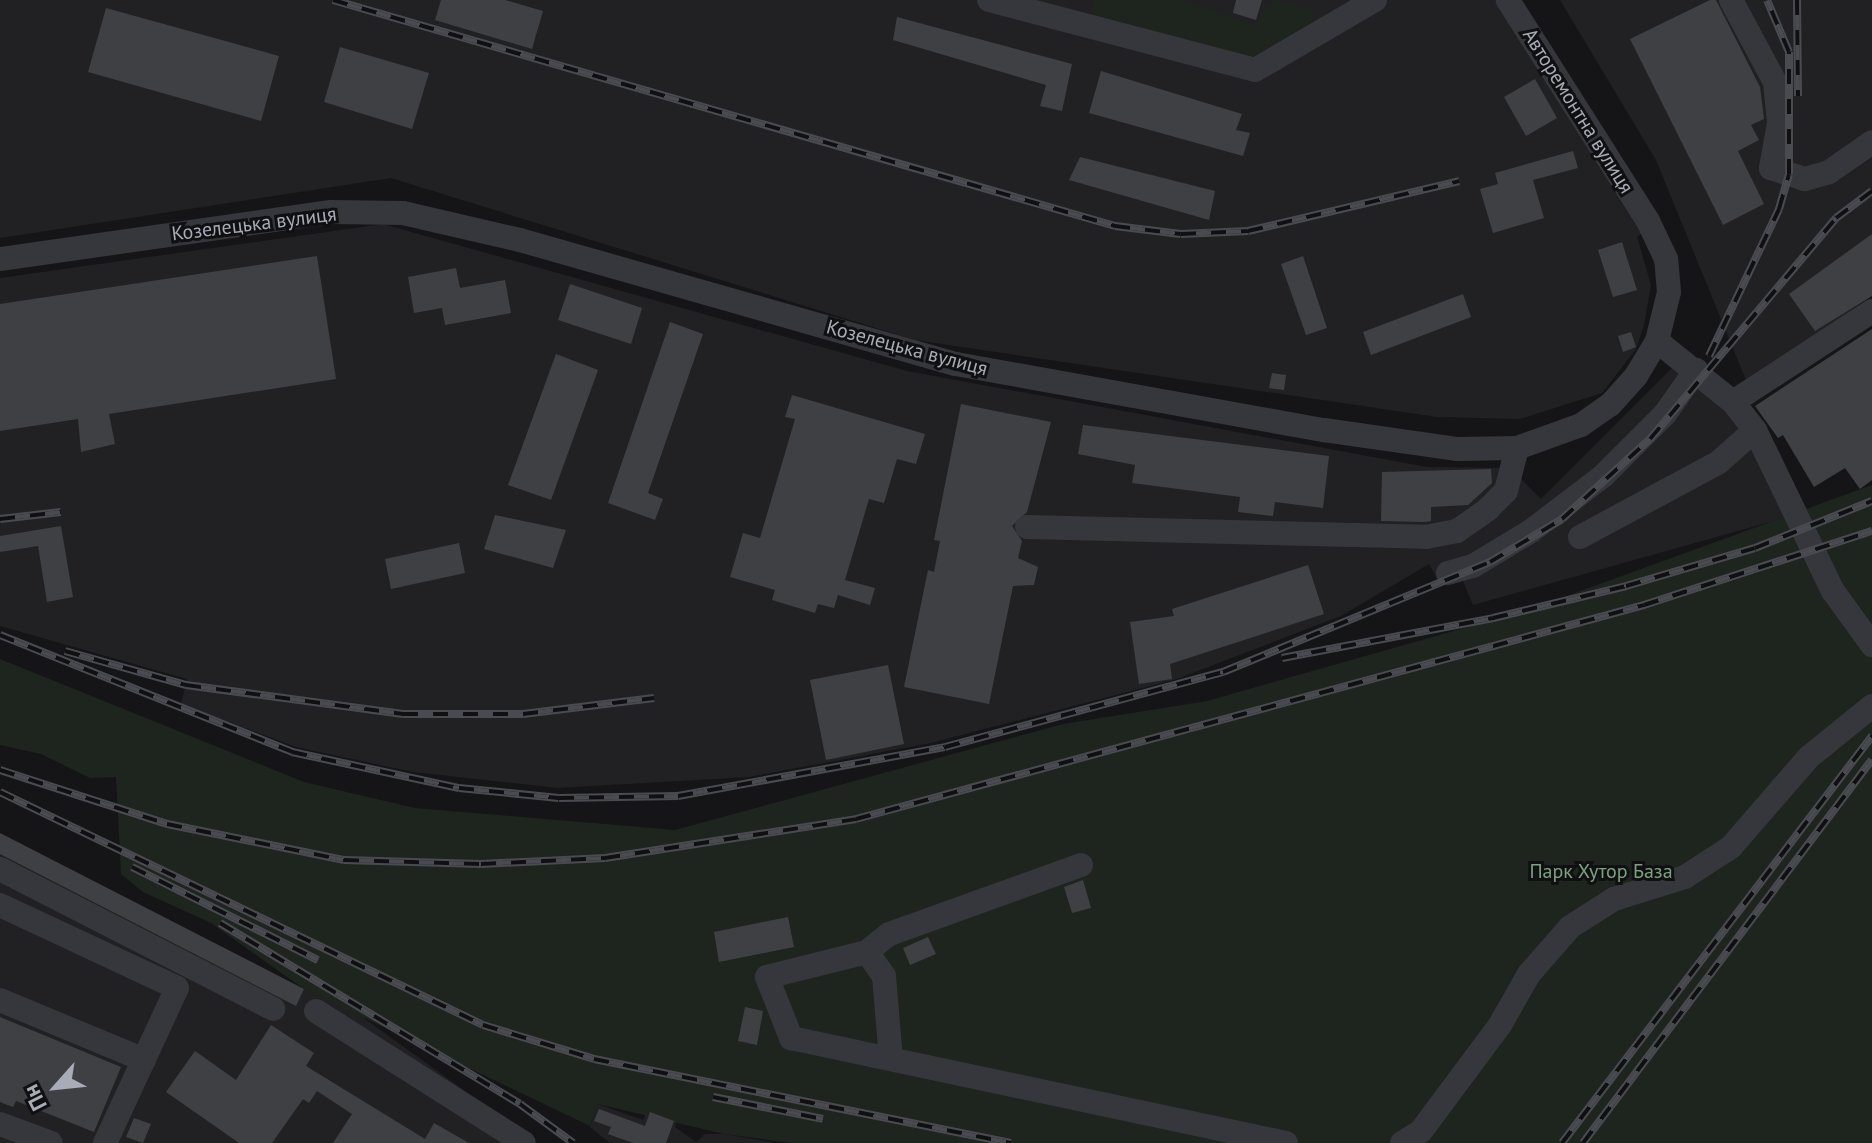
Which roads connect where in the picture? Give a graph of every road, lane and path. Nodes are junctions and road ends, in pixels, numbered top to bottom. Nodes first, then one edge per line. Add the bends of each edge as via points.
1 (989, 0) edge
2 (1375, 0) edge
3 (1508, 0) edge
4 (1731, 0) edge
5 (1336, 11) edge
6 (1872, 142) edge
7 (1648, 221) joint
8 (0, 259) edge
9 (1872, 311) edge
10 (1657, 341) junction
11 (1696, 370) junction
12 (1733, 402) junction
13 (1755, 430) junction
14 (1517, 448) junction
15 (1027, 527) dead end
16 (1580, 537) dead end
17 (1448, 573) dead end
18 (1872, 645) edge
19 (1872, 706) edge
20 (1081, 865) dead end
21 (0, 869) edge
22 (0, 905) edge
23 (867, 952) junction
24 (0, 1000) edge
25 (273, 1009) dead end
26 (316, 1011) dead end
27 (891, 1059) junction
28 (144, 1060) junction
29 (0, 1124) edge
30 (51, 1143) edge
31 (105, 1143) edge
32 (524, 1143) edge
33 (1286, 1143) edge
34 (1402, 1143) edge

1 - 5 street via 1255,70
2 - 5 street
3 - 7 street, Авторемонтна вулиця
4 - 6 street via 1775,82 1779,123 1771,168 1805,179 1829,172
7 - 10 street, Козелецька вулиця via 1666,259 1669,292
8 - 14 street, Козелецька вулиця via 331,212 403,213 520,240 956,364 1324,430 1458,449
9 - 12 street
10 - 11 street
10 - 14 street, Козелецька вулиця via 1610,405 1581,425
11 - 12 street
11 - 17 street via 1665,414 1603,476 1531,531 1473,566
12 - 13 street
13 - 16 street via 1719,462
13 - 18 street via 1833,591
14 - 15 street via 1506,491 1488,509 1457,531 1426,537
19 - 34 street via 1809,757 1731,847 1685,877 1614,899 1570,927 1529,974 1500,1025 1421,1131
20 - 23 street via 889,934
21 - 25 street
22 - 28 street via 177,988
23 - 27 street via 884,976
23 - 27 street via 767,977 791,1038
24 - 28 street
26 - 32 street
27 - 33 street
28 - 31 street
29 - 30 street

